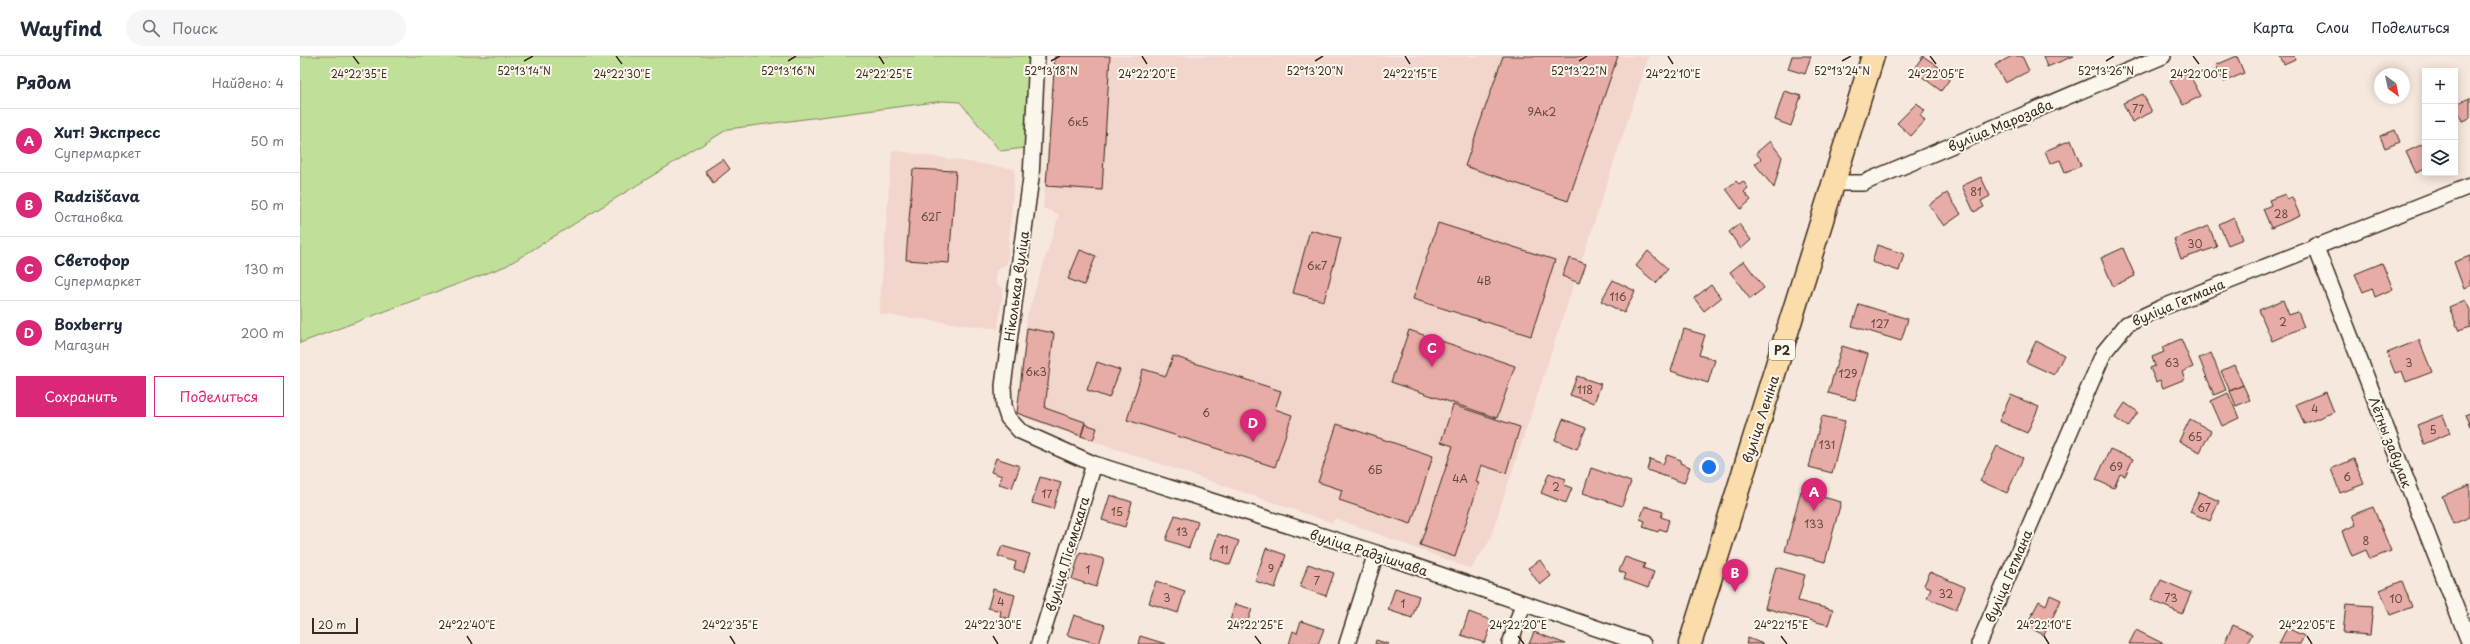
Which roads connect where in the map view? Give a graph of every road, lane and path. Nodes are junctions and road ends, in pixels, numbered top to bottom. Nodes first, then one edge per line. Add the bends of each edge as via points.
1 (1037, 56) edge
2 (1873, 56) edge
3 (2163, 56) edge
4 (1834, 183) junction
5 (2470, 186) edge
6 (2315, 245) junction
7 (1094, 464) junction
8 (1376, 553) junction
9 (1523, 604) junction
10 (2468, 640) edge
11 (1039, 644) edge
12 (1347, 644) edge
13 (1510, 644) edge
14 (1643, 644) edge
15 (1690, 644) edge
16 (1978, 644) edge

1 - 7 street, Ніколькая вуліца via 1031,178 1003,386 1004,406 1008,418 1020,431
2 - 4 main road, вуліца Леніна / Р2
3 - 4 street, вуліца Марозава via 1863,183
4 - 15 main road, вуліца Леніна / Р2
5 - 6 street, вуліца Гетмана
6 - 10 street, Лётны завулак
6 - 16 street, вуліца Гетмана via 2127,324 2104,352
7 - 8 street, вуліца Радзішчава
7 - 11 street, вуліца Пісемскага
8 - 9 street, вуліца Радзішчава
8 - 12 street
9 - 13 street
9 - 14 street, вуліца Радзішчава

